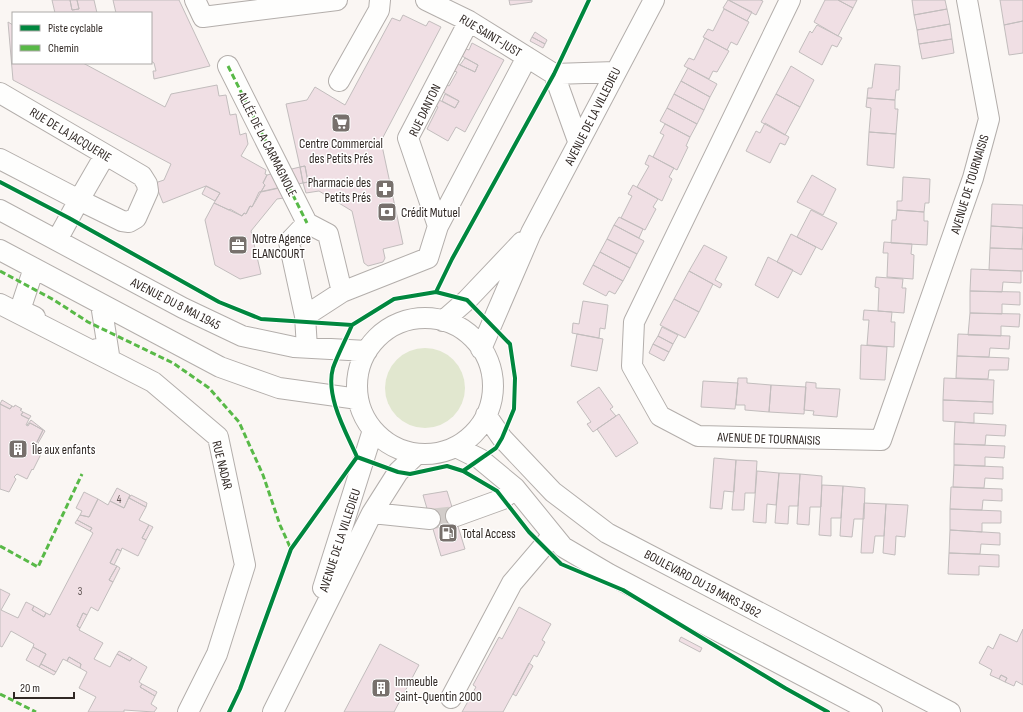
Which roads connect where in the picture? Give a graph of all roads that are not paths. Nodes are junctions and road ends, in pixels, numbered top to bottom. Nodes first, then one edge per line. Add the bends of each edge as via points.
1 (195, 0) edge
2 (337, 0) edge
3 (380, 0) edge
4 (426, 0) edge
5 (654, 0) edge
6 (790, 0) edge
7 (967, 0) edge
8 (466, 13) edge
9 (528, 57) junction
10 (228, 66) dead end
11 (615, 72) junction
12 (554, 74) junction
13 (339, 81) dead end
14 (0, 93) edge
15 (578, 141) junction
16 (105, 155) junction
17 (0, 159) edge
18 (79, 200) junction
19 (0, 210) edge
20 (307, 223) junction
21 (438, 226) junction
22 (531, 233) junction
23 (57, 240) junction
24 (0, 250) edge
25 (34, 268) junction
26 (342, 292) junction
27 (0, 304) edge
28 (101, 304) junction
29 (305, 316) junction
30 (443, 321) junction
31 (307, 348) junction
32 (481, 350) junction
33 (367, 351) junction
34 (358, 399) junction
35 (486, 415) junction
36 (373, 430) junction
37 (456, 447) junction
38 (417, 454) junction
39 (515, 488) junction
40 (372, 513) junction
41 (456, 516) tunnel mouth
42 (430, 519) tunnel mouth
43 (553, 535) junction
44 (303, 649) junction
45 (451, 698) dead end
46 (188, 712) edge
47 (273, 712) edge
48 (872, 712) edge
49 (950, 712) edge

1 - 2 street via 203,17
3 - 13 street via 380,10
4 - 8 street, RUE SAINT-JUST
5 - 11 street, AVENUE DE LA VILLEDIEU
6 - 7 street, AVENUE DE TOURNAISIS via 634,322 632,366 660,416 698,436 881,440 973,178 989,119
8 - 9 street, RUE SAINT-JUST
8 - 21 street, RUE DANTON via 408,138
9 - 12 street, RUE SAINT-JUST
9 - 21 street
10 - 20 street, ALLÉE DE LA CARMAGNOLE
11 - 12 street
11 - 15 street, AVENUE DE LA VILLEDIEU
12 - 15 street
14 - 16 street, RUE DE LA JACQUERIE
15 - 22 street, AVENUE DE LA VILLEDIEU
16 - 18 street
16 - 18 street, RUE DE LA JACQUERIE via 142,176 147,184 148,191 136,218 122,222
17 - 18 street
18 - 23 street
19 - 23 street, AVENUE DU 8 MAI 1945
20 - 26 street via 328,234
20 - 29 street via 289,242
21 - 26 street via 428,258
22 - 30 street, AVENUE DE LA VILLEDIEU via 467,300
22 - 32 street, AVENUE DE LA VILLEDIEU
23 - 31 street, AVENUE DU 8 MAI 1945 via 183,308 242,336
24 - 25 street
25 - 28 street
25 - 28 street via 20,310 109,355
26 - 29 street
27 - 46 street, RUE NADAR via 153,382 218,437 245,565 217,654
28 - 34 street via 220,367 279,388
29 - 31 street
30 - 32 street via 458,327 471,337
30 - 33 street via 425,318 408,320 382,334
31 - 33 street, AVENUE DU 8 MAI 1945
32 - 35 street via 489,365 492,382 491,399
33 - 34 street via 360,366
34 - 36 street via 363,416
35 - 37 street via 478,428
35 - 49 street, BOULEVARD DU 19 MARS 1962 via 502,438 553,492 606,532
36 - 38 street via 385,442
36 - 44 street, AVENUE DE LA VILLEDIEU
37 - 38 street via 437,453
37 - 39 street via 480,460
38 - 40 street, AVENUE DE LA VILLEDIEU via 398,472
39 - 41 street via 503,499
39 - 43 street
40 - 42 street
40 - 44 street, AVENUE DE LA VILLEDIEU
43 - 45 street via 512,583
43 - 48 street via 563,547 609,574
44 - 47 street, AVENUE DE LA VILLEDIEU

